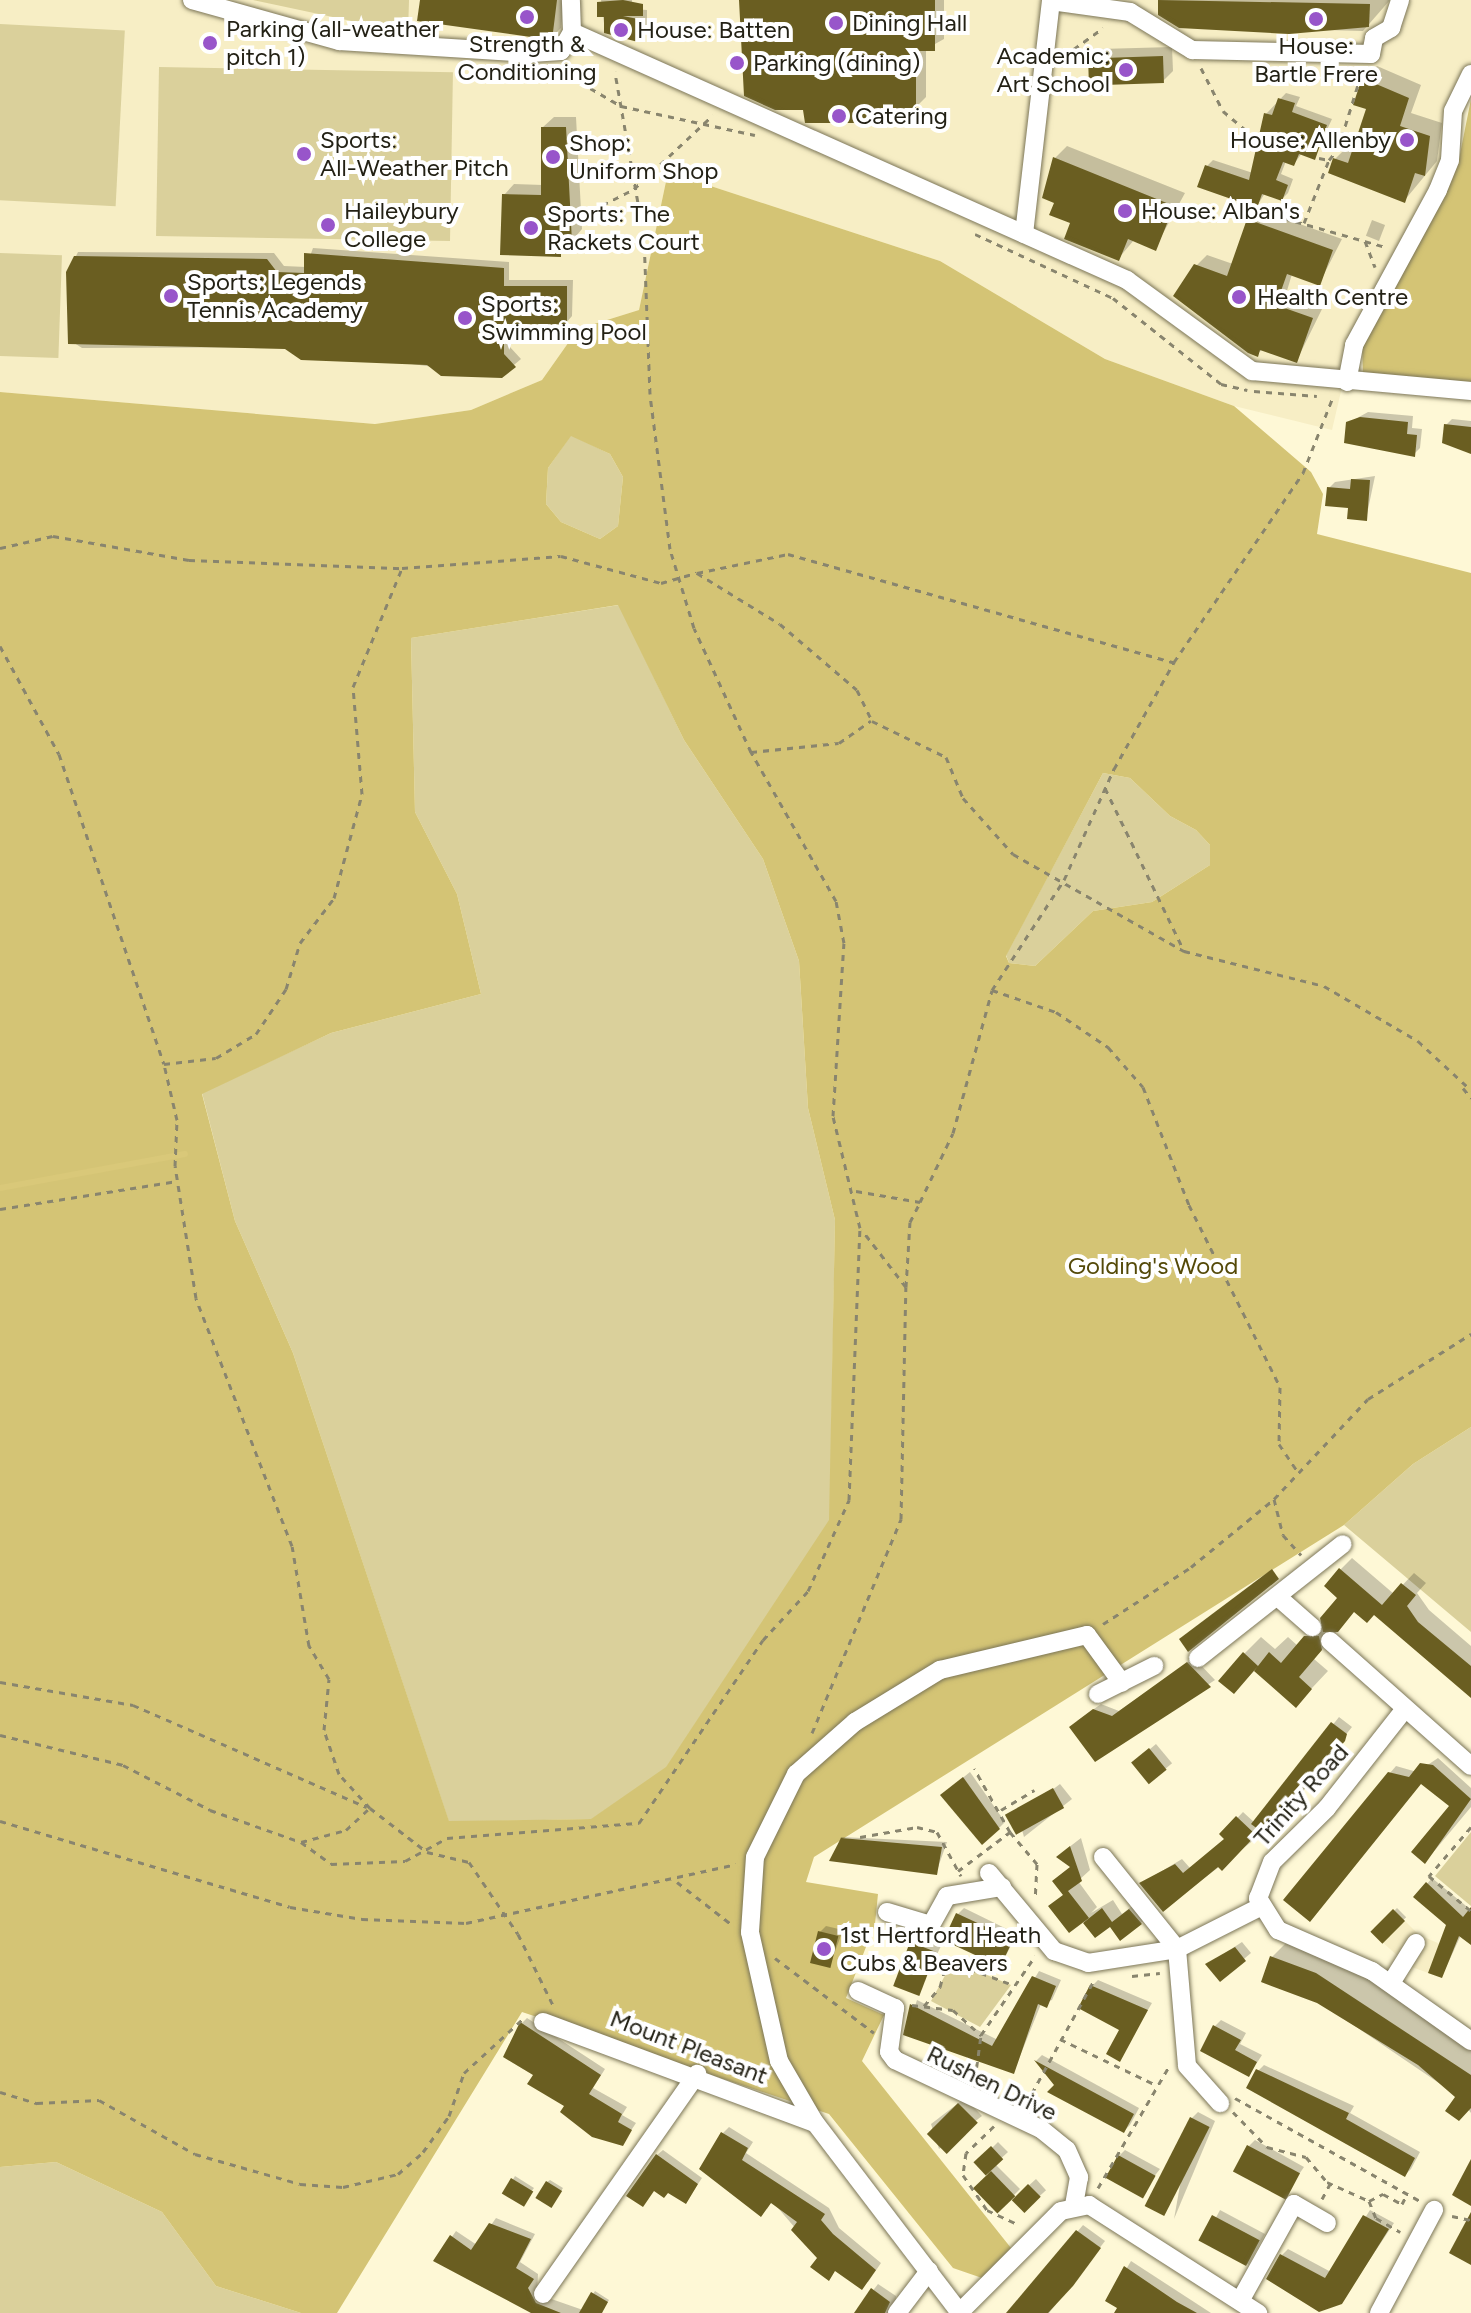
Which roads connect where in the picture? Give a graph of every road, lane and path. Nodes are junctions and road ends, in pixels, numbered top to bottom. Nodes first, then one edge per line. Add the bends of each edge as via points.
1 (192, 0) edge
2 (571, 0) edge
3 (1400, 0) edge
4 (1128, 8) edge
5 (572, 32) junction
6 (1192, 50) junction
7 (611, 53) junction
8 (1371, 54) junction
9 (557, 68) dead end
10 (1042, 73) junction
11 (1471, 74) edge
12 (722, 102) junction
13 (621, 106) junction
14 (705, 126) junction
15 (767, 137) dead end
16 (1254, 137) dead end
17 (1319, 158) dead end
18 (1329, 160) junction
19 (634, 189) junction
20 (1238, 205) dead end
21 (581, 216) dead end
22 (1304, 224) junction
23 (963, 228) dead end
24 (1024, 234) junction
25 (1404, 252) junction
26 (1347, 382) junction
27 (1471, 391) edge
28 (0, 548) edge
29 (402, 568) junction
30 (678, 573) junction
31 (697, 573) junction
32 (0, 646) edge
33 (1174, 662) junction
34 (872, 721) junction
35 (751, 752) junction
36 (1105, 788) junction
37 (1064, 880) junction
38 (1184, 951) junction
39 (992, 990) junction
40 (164, 1064) junction
41 (1463, 1088) junction
42 (1471, 1090) edge
43 (1471, 1098) edge
44 (176, 1181) junction
45 (856, 1191) junction
46 (920, 1202) junction
47 (0, 1209) edge
48 (860, 1228) junction
49 (906, 1287) junction
50 (1471, 1334) edge
51 (1297, 1471) junction
52 (1274, 1499) junction
53 (1343, 1544) dead end
54 (1316, 1570) junction
55 (1280, 1599) junction
56 (1312, 1627) dead end
57 (1087, 1635) junction
58 (1330, 1641) dead end
59 (1198, 1658) dead end
60 (1154, 1666) dead end
61 (0, 1682) edge
62 (1122, 1683) junction
63 (1098, 1694) dead end
64 (1404, 1710) junction
65 (0, 1735) edge
66 (1471, 1766) edge
67 (974, 1768) dead end
68 (796, 1774) junction
69 (1034, 1790) dead end
70 (370, 1808) junction
71 (1001, 1810) junction
72 (0, 1821) edge
73 (1471, 1827) edge
74 (1010, 1832) junction
75 (301, 1842) junction
76 (427, 1852) junction
77 (755, 1857) junction
78 (1103, 1857) dead end
79 (958, 1871) dead end
80 (989, 1873) dead end
81 (675, 1881) junction
82 (1002, 1887) junction
83 (1260, 1907) junction
84 (1471, 1911) edge
85 (887, 1912) dead end
86 (506, 1916) junction
87 (1025, 1917) junction
88 (751, 1940) junction
89 (1045, 1942) junction
90 (1416, 1943) dead end
91 (1177, 1949) junction
92 (1180, 1971) junction
93 (1125, 1977) dead end
94 (1097, 1980) dead end
95 (1391, 1983) junction
96 (1014, 1985) junction
97 (858, 1991) dead end
98 (885, 2002) junction
99 (924, 2006) junction
100 (543, 2022) joint
101 (569, 2029) junction
102 (981, 2035) junction
103 (1058, 2038) junction
104 (1471, 2041) edge
105 (890, 2048) junction
106 (1186, 2059) junction
107 (697, 2074) junction
108 (1154, 2084) junction
109 (0, 2092) edge
110 (970, 2097) junction
111 (1220, 2103) junction
112 (1025, 2106) dead end
113 (1004, 2113) junction
114 (815, 2123) junction
115 (1407, 2194) junction
116 (1369, 2201) junction
117 (1082, 2205) junction
118 (1434, 2210) joint
119 (1327, 2223) dead end
120 (1028, 2229) dead end
121 (1417, 2241) junction
122 (929, 2271) junction
123 (543, 2294) dead end
124 (1240, 2301) junction
125 (897, 2313) edge
126 (960, 2313) edge
127 (1258, 2313) edge
128 (1379, 2313) edge

1 - 5 street via 339,41 429,50 561,51
2 - 5 street
3 - 8 street via 1391,28 1374,38
4 - 6 street
4 - 10 path via 1120,22 1097,30
4 - 10 street via 1051,1
5 - 7 street
6 - 8 street
6 - 16 path via 1223,111
7 - 12 street
7 - 13 path
8 - 18 path
9 - 13 path
10 - 24 street
11 - 25 street via 1453,111 1450,160
12 - 14 path
12 - 24 street via 777,120
13 - 14 path
13 - 19 path
14 - 15 path
14 - 19 path
17 - 18 path
18 - 22 path
19 - 21 path
19 - 30 path via 644,237 650,394
20 - 22 path
22 - 25 path
23 - 33 path via 1113,298 1221,384 1306,399 1336,389 1303,473
24 - 26 street via 1154,296 1230,361 1274,377
25 - 26 street via 1354,345
26 - 27 street
28 - 29 path via 53,536 189,560
29 - 30 path via 561,556 661,583
29 - 40 path via 353,687 362,794 334,898 300,943 286,989 256,1034 216,1058
30 - 31 path
30 - 35 path
31 - 33 path via 788,554
31 - 34 path via 780,624 857,690
32 - 40 path via 59,754
33 - 36 path
34 - 35 path via 839,743
34 - 37 path via 946,757 963,798 1013,854
35 - 45 path via 836,901 844,943 833,1116
36 - 37 path
36 - 38 path
37 - 38 path
37 - 39 path
38 - 41 path via 1324,986 1418,1041
39 - 46 path via 953,1133
39 - 51 path via 1056,1012 1108,1047 1143,1087 1189,1205 1280,1387 1279,1444
40 - 44 path via 177,1120
41 - 42 path
41 - 43 path
44 - 47 path
44 - 70 path via 196,1298 253,1432 260,1472 292,1546 309,1646 329,1679 324,1730 339,1774
45 - 46 path
45 - 48 path
46 - 49 path via 910,1222
48 - 49 path
48 - 76 path via 849,1500 808,1591 763,1640 639,1823 447,1838
49 - 68 path via 901,1519
50 - 51 path via 1368,1399
51 - 52 path
52 - 54 path via 1283,1535
52 - 57 path via 1191,1567
53 - 54 street
54 - 55 street
55 - 56 street
55 - 59 street
57 - 62 street
57 - 68 street, Mount Pleasant via 940,1670 855,1722
58 - 64 street
60 - 62 street
61 - 70 path via 133,1705
62 - 63 street
64 - 66 street
64 - 83 street, Trinity Road via 1327,1808 1272,1862
65 - 75 path via 123,1765 210,1810
67 - 71 path
68 - 77 street, Mount Pleasant
69 - 71 path
70 - 75 path via 346,1830
70 - 76 path
71 - 74 path
72 - 86 path via 290,1907 428,1923
73 - 84 path via 1429,1876
74 - 79 path
74 - 87 path via 1037,1864 1037,1907
75 - 76 path via 331,1864 405,1861
76 - 86 path via 469,1862 478,1885
77 - 81 path
77 - 88 street, Mount Pleasant
78 - 91 street
80 - 82 street
81 - 86 path
81 - 88 path
82 - 85 street via 947,1896 931,1925
82 - 87 street
83 - 91 street
83 - 95 street via 1278,1930
86 - 101 path
87 - 89 street
88 - 105 path
88 - 114 street, Mount Pleasant via 779,2061
89 - 91 street via 1088,1963
89 - 96 path
90 - 95 street
91 - 92 street
92 - 93 path
92 - 106 street
94 - 103 path
95 - 104 street
96 - 99 path via 947,1960 940,1987
96 - 102 path
97 - 98 street
98 - 99 path
98 - 105 street via 897,2018
99 - 102 path via 953,2010
100 - 101 street, Mount Pleasant
100 - 109 path via 519,2015 501,2046 464,2073 449,2116 398,2174 343,2187 300,2184 195,2154 99,2100 37,2103
101 - 107 street, Mount Pleasant
102 - 110 path
103 - 108 path
103 - 112 path
105 - 110 street, Rushen Drive
106 - 108 path
106 - 111 street
107 - 114 street, Mount Pleasant
107 - 123 street
108 - 117 path
110 - 113 street, Rushen Drive
111 - 115 path via 1239,2097
111 - 116 path via 1267,2147 1306,2157 1335,2188
113 - 117 street, Rushen Drive via 1067,2150 1079,2177
113 - 120 path via 966,2153 963,2175 987,2210
114 - 122 street, Mount Pleasant
115 - 116 path via 1402,2204 1383,2194
115 - 118 path
116 - 121 path via 1376,2218
117 - 124 street
117 - 126 street via 1052,2218
118 - 121 street
119 - 124 street via 1294,2204
121 - 128 street
122 - 125 street
122 - 126 street, Mount Pleasant
124 - 127 street

